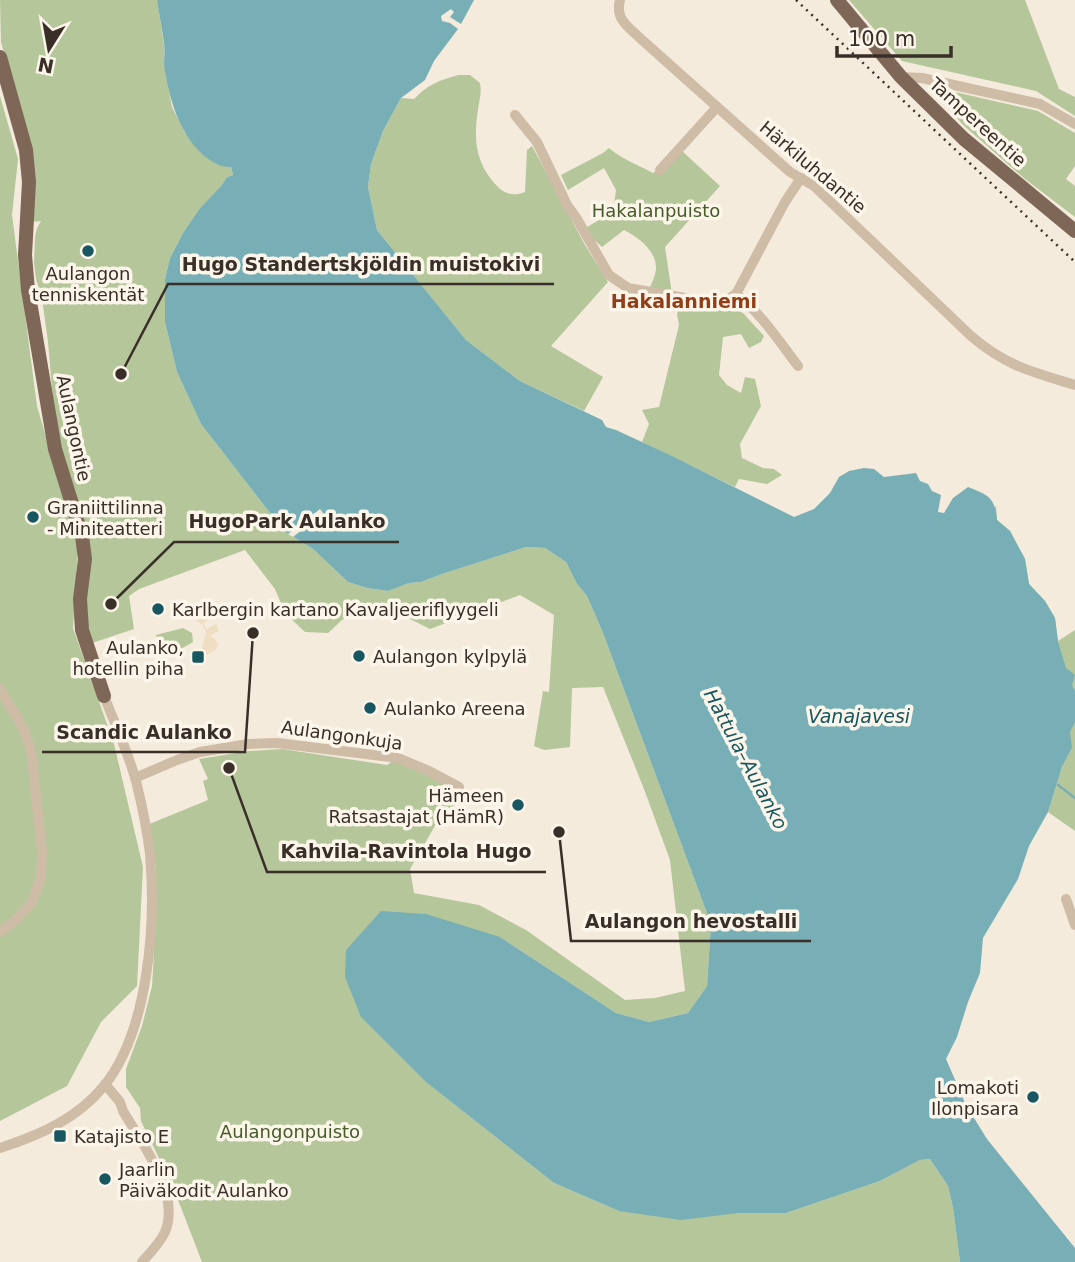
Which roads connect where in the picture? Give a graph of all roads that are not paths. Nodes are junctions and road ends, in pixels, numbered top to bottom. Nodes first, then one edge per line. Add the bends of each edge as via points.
1 (620, 0) edge
2 (837, 0) edge
3 (0, 57) edge
4 (901, 77) junction
5 (717, 107) junction
6 (515, 115) dead end
7 (1075, 124) edge
8 (660, 170) dead end
9 (801, 178) junction
10 (1075, 231) edge
11 (736, 294) junction
12 (798, 366) dead end
13 (1075, 385) edge
14 (0, 689) edge
15 (104, 696) joint
16 (135, 778) junction
17 (459, 787) dead end
18 (1066, 899) dead end
19 (1075, 925) edge
20 (0, 932) edge
21 (105, 1084) junction
22 (0, 1148) edge
23 (142, 1262) edge

1 - 5 street, Härkiluhdantie via 620,19
2 - 4 main road, Tampereentie
3 - 15 main road, Aulangontie via 26,150 28,290 55,449 82,536 82,630
4 - 7 street via 1040,104
4 - 10 main road, Tampereentie via 964,139
5 - 8 street
5 - 9 street, Härkiluhdantie
6 - 11 street via 537,142 567,205 609,275 628,288 714,303
9 - 11 street
9 - 13 street, Härkiluhdantie via 982,346 1014,365
11 - 12 street
14 - 20 street via 31,750 42,850 41,877 32,902
15 - 16 street, Aulangontie
16 - 17 street, Aulangonkuja via 200,752 277,743 398,758
16 - 21 street, Aulangontie via 150,855 149,956 130,1039
18 - 19 street
21 - 22 street, Aulangontie via 71,1117 44,1133
21 - 23 street via 120,1102 157,1170 169,1203 166,1230

